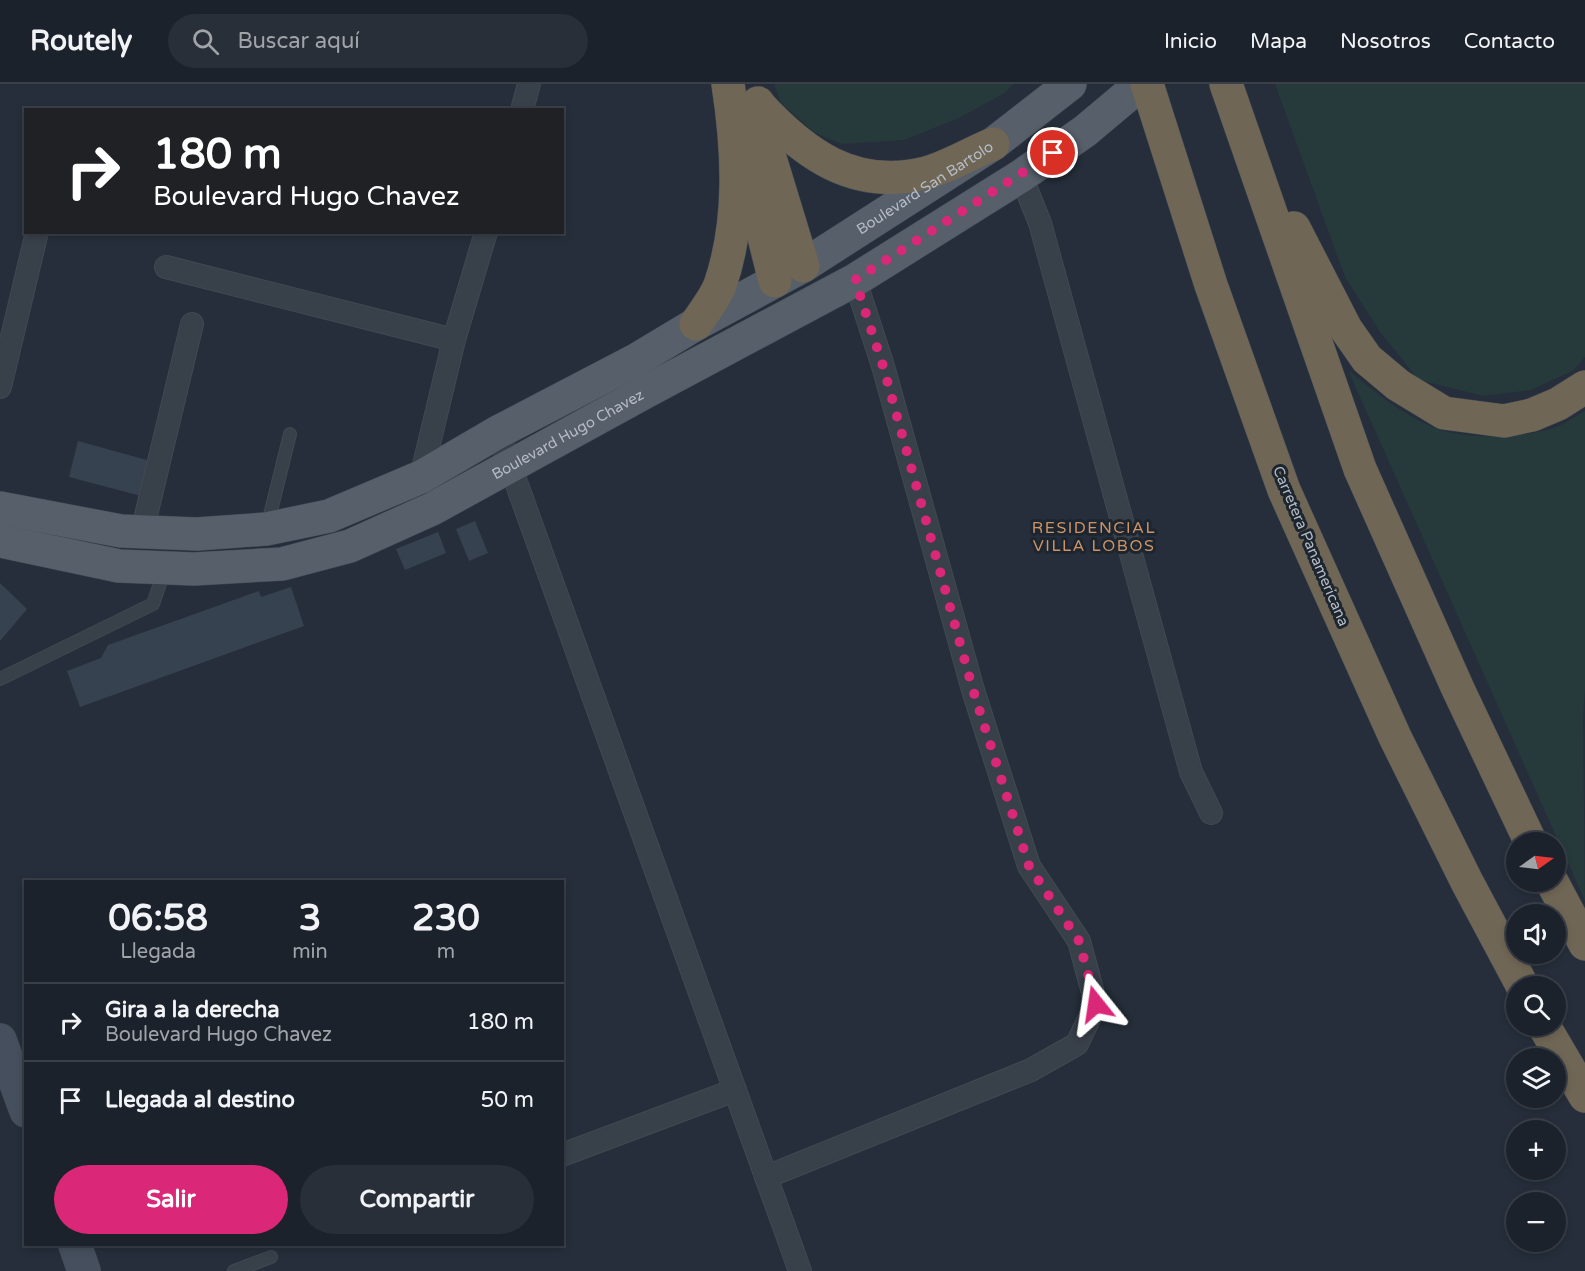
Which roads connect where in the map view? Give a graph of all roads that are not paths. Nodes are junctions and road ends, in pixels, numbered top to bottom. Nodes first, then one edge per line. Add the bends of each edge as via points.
1 (529, 84) edge
2 (1141, 84) edge
3 (1147, 84) edge
4 (1227, 84) edge
5 (1061, 92) edge
6 (743, 96) edge
7 (523, 108) edge
8 (1240, 126) junction
9 (993, 144) junction
10 (1021, 176) junction
11 (37, 234) edge
12 (485, 234) edge
13 (166, 267) dead end
14 (789, 273) junction
15 (855, 280) junction
16 (815, 301) junction
17 (785, 317) junction
18 (192, 324) dead end
19 (696, 324) junction
20 (454, 340) junction
21 (0, 387) edge
22 (1585, 387) edge
23 (498, 432) junction
24 (290, 434) dead end
25 (511, 466) junction
26 (421, 477) junction
27 (0, 508) edge
28 (432, 509) junction
29 (266, 529) junction
30 (142, 532) junction
31 (0, 541) edge
32 (165, 568) junction
33 (0, 679) edge
34 (1211, 813) dead end
35 (1526, 832) edge
36 (1557, 892) edge
37 (1585, 944) edge
38 (1517, 976) edge
39 (1550, 1036) edge
40 (0, 1040) edge
41 (735, 1090) junction
42 (1585, 1096) edge
43 (15, 1101) edge
44 (564, 1154) edge
45 (766, 1178) junction
46 (75, 1246) edge
47 (271, 1257) dead end
48 (84, 1271) edge
49 (234, 1271) edge
50 (800, 1271) edge

1 - 7 street
2 - 10 main road, Boulevard Hugo Chavez via 1085,131
3 - 38 highway, Carretera Panamericana via 1211,285 1284,490 1395,737
4 - 8 highway
5 - 9 main road, Boulevard San Bartolo
6 - 9 highway via 811,153 839,167 880,179 927,173
6 - 14 highway
6 - 19 highway via 736,204 719,287
8 - 22 highway via 1346,329 1367,359 1398,385 1444,412 1504,421 1532,415
8 - 35 highway via 1360,468
9 - 14 main road, Boulevard San Bartolo
10 - 15 main road, Boulevard Hugo Chavez
10 - 34 street via 1040,223 1191,772
11 - 21 street
12 - 20 street
13 - 20 street
14 - 16 main road
14 - 17 main road
14 - 19 main road
15 - 16 main road, Boulevard Hugo Chavez
15 - 45 street via 883,366 973,690 1029,866 1079,941 1096,1004 1077,1044 1031,1070
16 - 17 main road, Boulevard Hugo Chavez
17 - 25 main road, Boulevard Hugo Chavez
18 - 30 street
19 - 23 main road
20 - 26 street
23 - 25 street
23 - 26 main road
24 - 29 lane
25 - 28 main road, Boulevard Hugo Chavez
25 - 41 street
26 - 28 street
26 - 29 main road via 329,516
27 - 30 main road
28 - 32 main road, Boulevard Hugo Chavez via 350,546 282,564
29 - 30 main road via 197,534
31 - 32 main road, Boulevard Hugo Chavez via 119,566
32 - 33 lane via 153,604
36 - 37 highway
39 - 42 highway
40 - 43 street
41 - 44 street
41 - 45 street
45 - 50 street
46 - 48 street
47 - 49 lane

